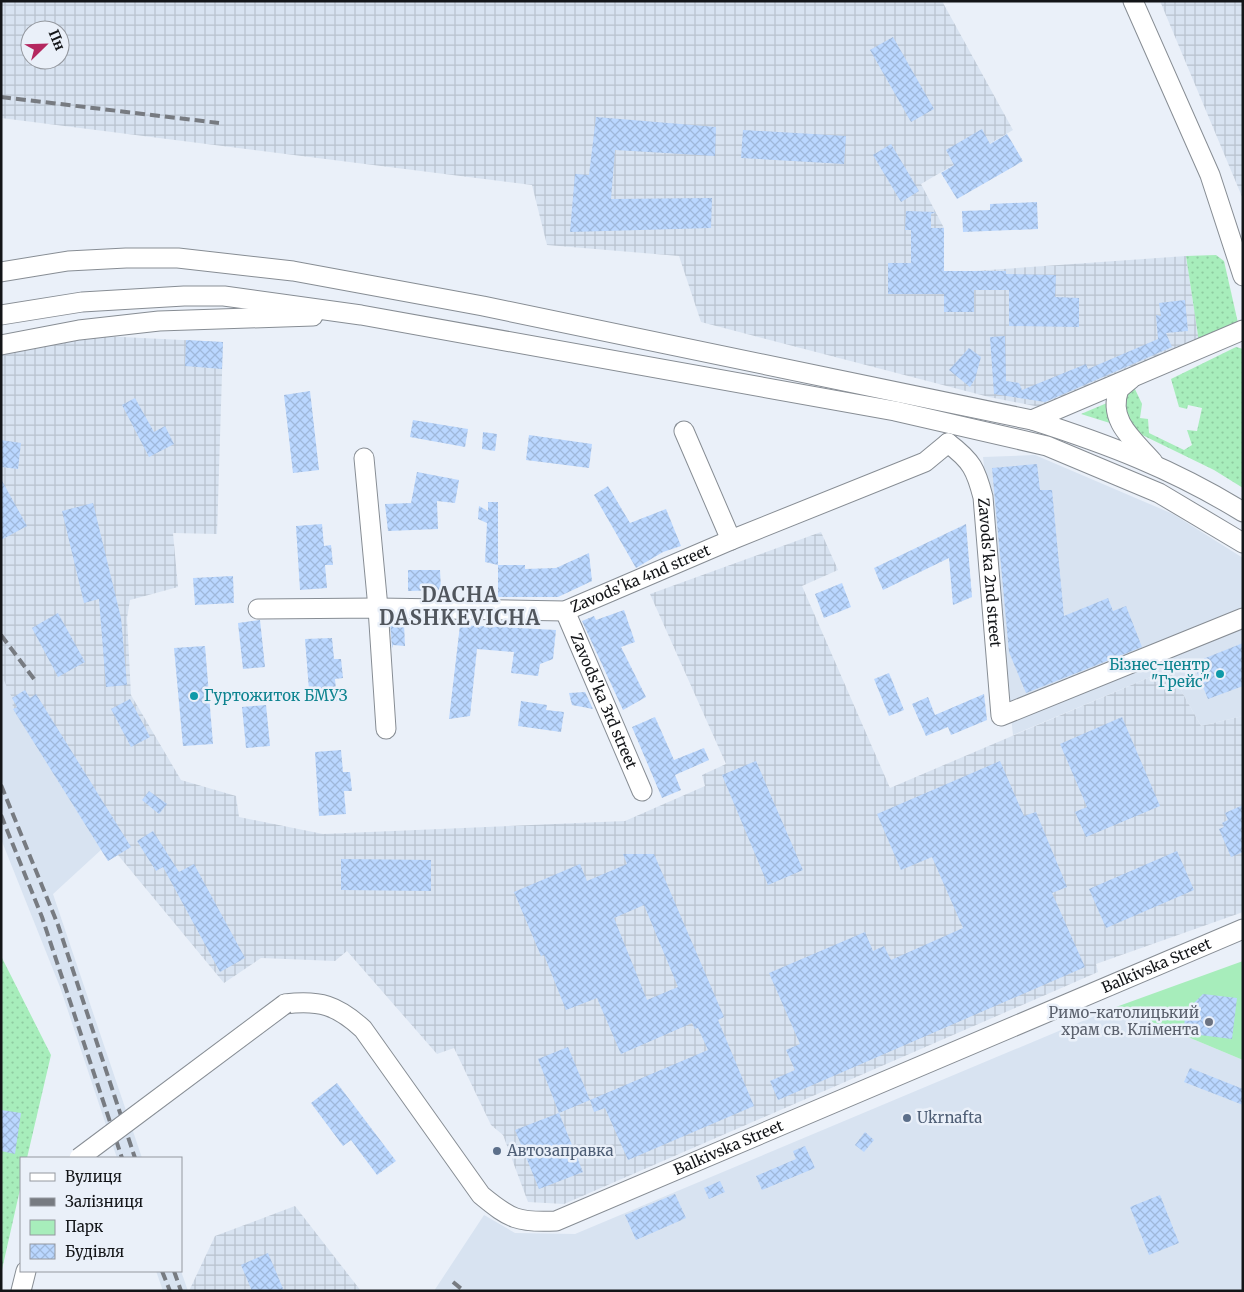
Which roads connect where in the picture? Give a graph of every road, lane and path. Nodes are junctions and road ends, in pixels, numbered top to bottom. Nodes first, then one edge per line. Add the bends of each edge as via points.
1 (1134, 1) edge
2 (1, 272) edge
3 (1243, 276) edge
4 (1, 315) edge
5 (361, 315) junction
6 (1243, 330) edge
7 (1, 346) edge
8 (1131, 379) junction
9 (1032, 420) junction
10 (945, 423) junction
11 (684, 431) dead end
12 (948, 443) junction
13 (364, 458) dead end
14 (1156, 464) junction
15 (1243, 512) edge
16 (731, 540) junction
17 (1243, 543) edge
18 (378, 608) junction
19 (258, 609) dead end
20 (565, 612) junction
21 (1243, 618) edge
22 (386, 729) dead end
23 (642, 791) dead end
24 (1243, 929) edge
25 (80, 1157) edge
26 (26, 1272) edge
27 (21, 1291) edge

1 - 3 street via 1210,175
2 - 9 street via 68,261 143,258 178,258 293,271 483,306
4 - 5 street via 82,302 184,296 224,296
5 - 7 street via 159,321 78,330
5 - 10 street via 895,411
6 - 8 street
8 - 9 street
8 - 14 street via 1119,389 1116,415
9 - 14 street
10 - 12 street
10 - 17 street via 1047,446 1159,493
11 - 16 street
12 - 16 street, Zavods'ka 4nd street via 925,462
12 - 21 street, Zavods'ka 2nd street via 977,471 983,497 1001,716
13 - 18 street
14 - 15 street
16 - 20 street, Zavods'ka 4nd street
18 - 19 street, Zavods'ka 4nd street
18 - 20 street, Zavods'ka 4nd street
18 - 22 street
20 - 23 street, Zavods'ka 3rd street
24 - 25 street, Balkivska Street, bridge via 556,1220 528,1222 502,1212 481,1194 363,1029 346,1013 309,1002 285,1004
26 - 27 street

